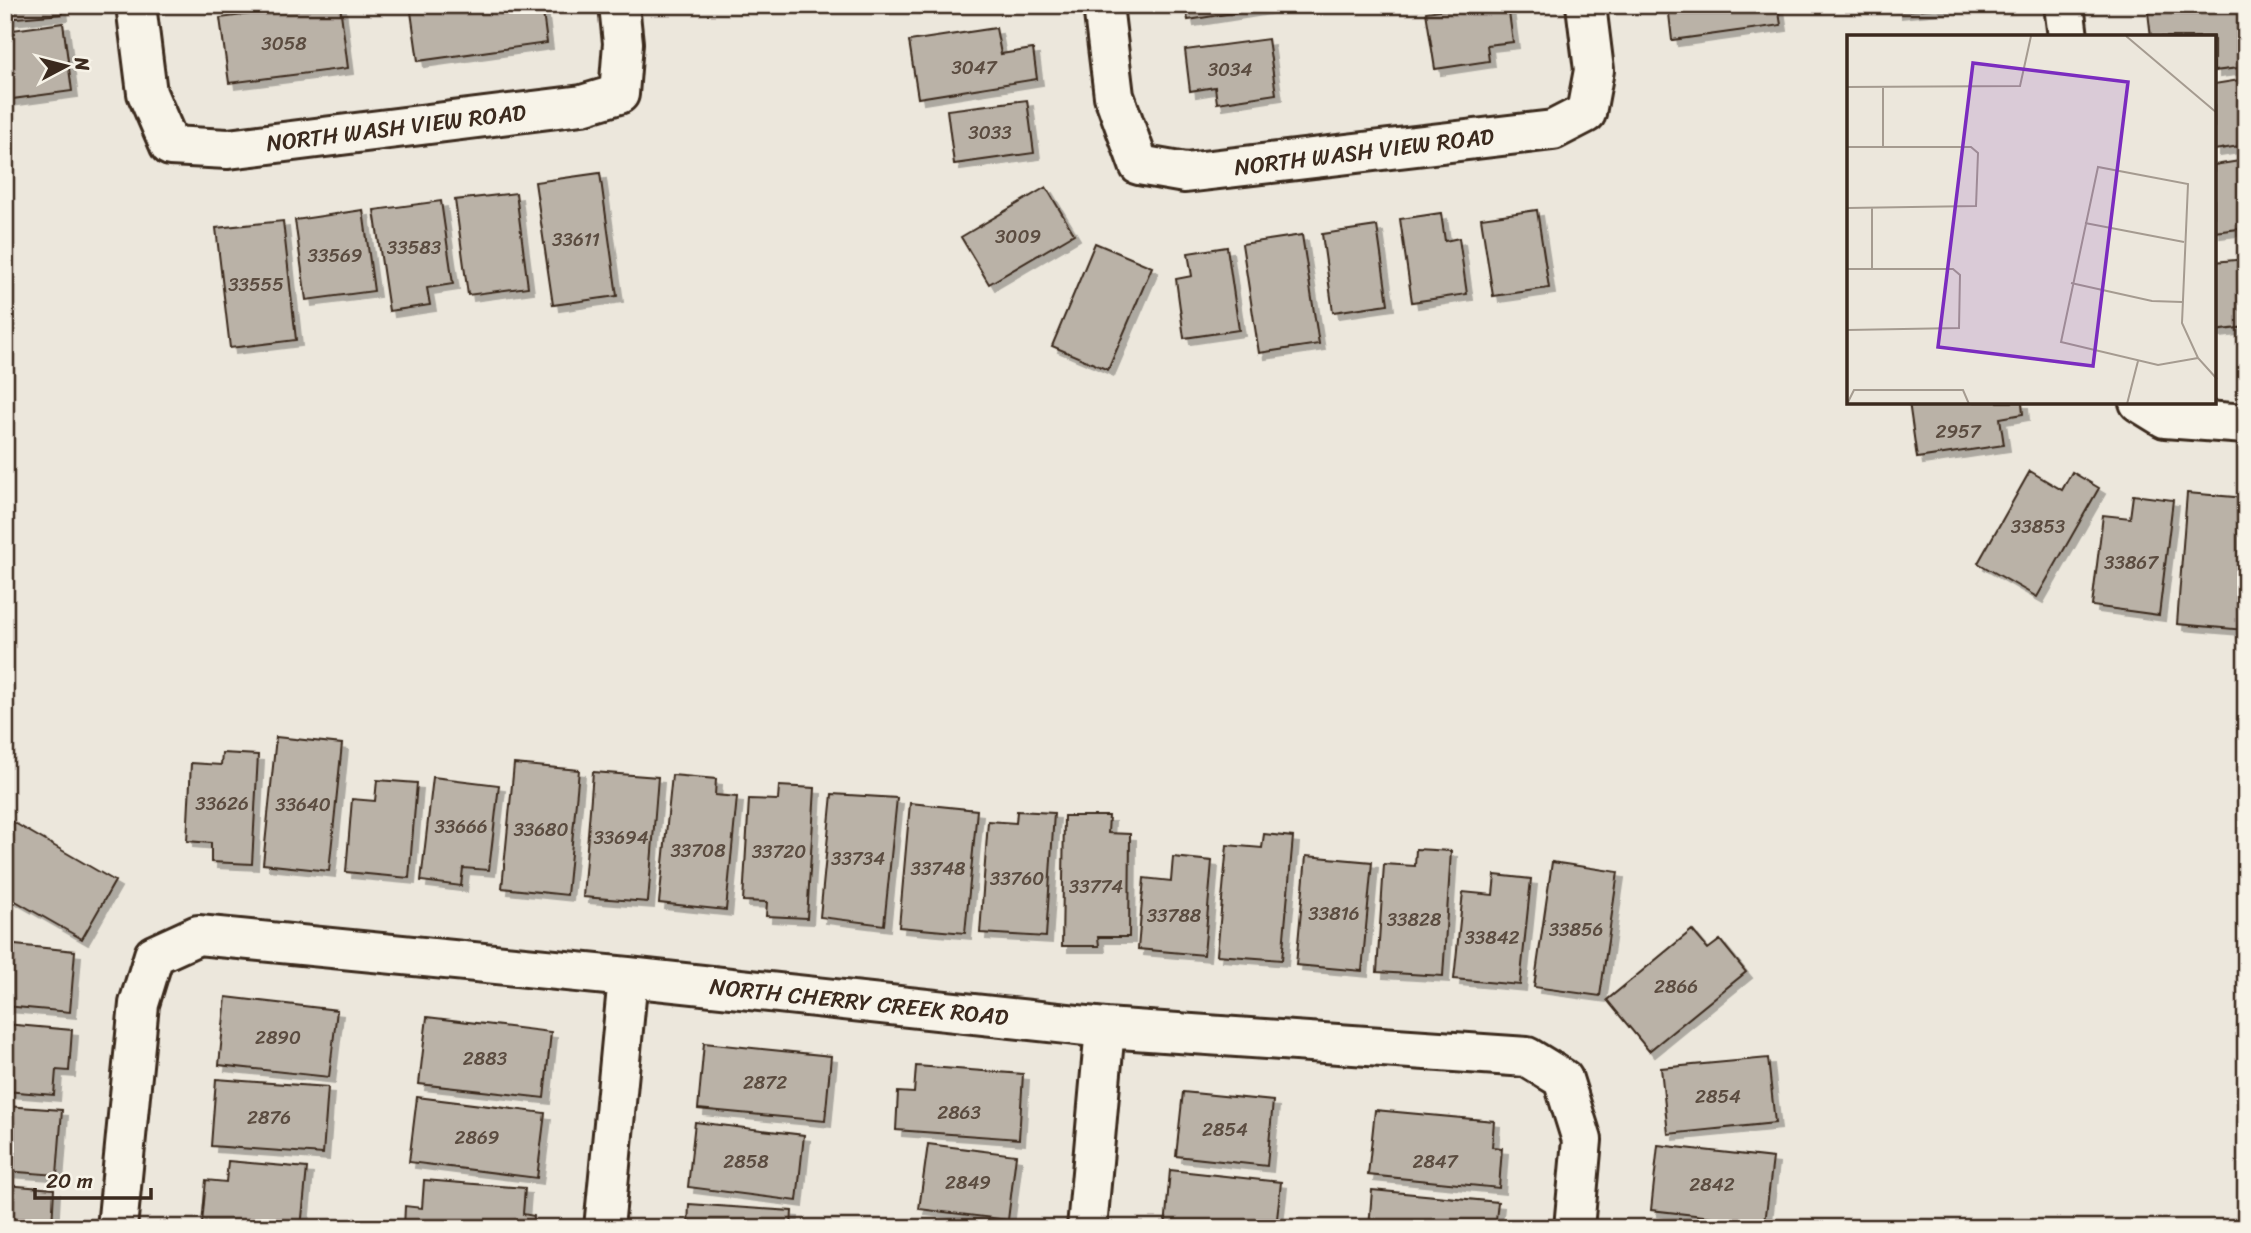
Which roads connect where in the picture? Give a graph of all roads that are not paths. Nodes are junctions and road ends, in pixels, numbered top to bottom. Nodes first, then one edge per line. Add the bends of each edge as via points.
1 (136, 5) edge
2 (619, 5) edge
3 (1103, 5) edge
4 (1586, 5) edge
5 (2064, 5) edge
6 (2068, 35) edge
7 (2142, 404) edge
8 (2246, 424) edge
9 (628, 977) junction
10 (1105, 1028) junction
11 (117, 1228) edge
12 (604, 1228) edge
13 (1087, 1228) edge
14 (1574, 1228) edge

1 - 2 street, NORTH WASH VIEW ROAD via 147,93 170,146 242,147 582,105 619,93 623,43
3 - 4 street, NORTH WASH VIEW ROAD via 1114,96 1139,165 1185,173 1553,130 1586,114 1594,70
5 - 6 street
7 - 8 street via 2165,418
9 - 10 street, NORTH CHERRY CREEK ROAD
9 - 11 street, NORTH CHERRY CREEK ROAD via 198,935 154,955 139,1004
9 - 12 street
10 - 13 street
10 - 14 street, NORTH CHERRY CREEK ROAD via 1527,1057 1563,1079 1582,1140

